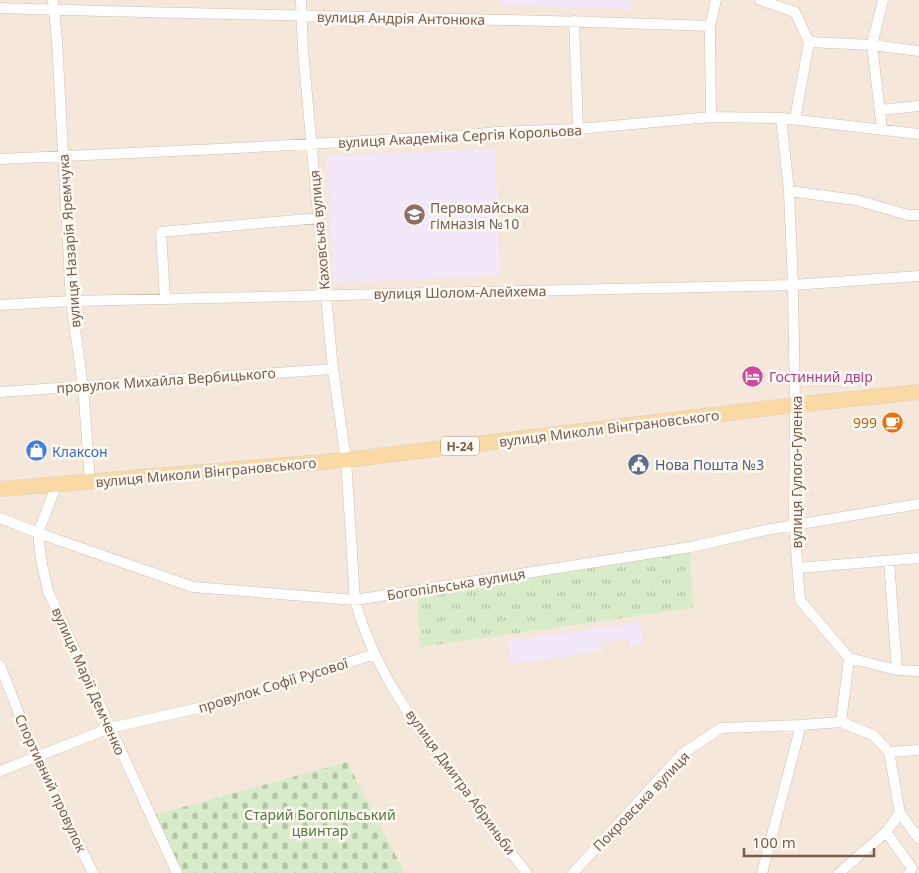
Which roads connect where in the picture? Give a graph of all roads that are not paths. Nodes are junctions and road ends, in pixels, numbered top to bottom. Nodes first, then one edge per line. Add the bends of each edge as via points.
1 (301, 0) edge
2 (716, 0) edge
3 (760, 0) edge
4 (883, 0) edge
5 (53, 5) edge
6 (0, 8) edge
7 (302, 16) junction
8 (574, 21) junction
9 (710, 26) junction
10 (808, 42) junction
11 (872, 45) junction
12 (919, 51) edge
13 (919, 106) edge
14 (880, 110) junction
15 (711, 116) junction
16 (782, 118) junction
17 (795, 119) junction
18 (882, 129) junction
19 (578, 130) junction
20 (919, 134) edge
21 (311, 144) junction
22 (63, 155) junction
23 (0, 158) edge
24 (789, 191) junction
25 (919, 215) edge
26 (319, 218) junction
27 (919, 276) edge
28 (793, 285) junction
29 (326, 295) junction
30 (165, 299) junction
31 (71, 301) junction
32 (0, 305) edge
33 (333, 369) junction
34 (82, 386) junction
35 (0, 392) edge
36 (919, 392) edge
37 (796, 405) junction
38 (346, 460) junction
39 (90, 481) junction
40 (57, 484) junction
41 (0, 489) edge
42 (919, 504) edge
43 (0, 518) edge
44 (794, 524) junction
45 (38, 533) junction
46 (919, 558) edge
47 (889, 561) junction
48 (798, 568) junction
49 (355, 600) junction
50 (375, 654) junction
51 (849, 658) junction
52 (0, 665) edge
53 (897, 670) junction
54 (919, 671) edge
55 (841, 722) junction
56 (801, 725) junction
57 (110, 728) junction
58 (919, 750) edge
59 (889, 752) junction
60 (36, 757) junction
61 (0, 771) edge
62 (900, 813) junction
63 (886, 832) junction
64 (919, 839) edge
65 (93, 873) edge
66 (177, 873) edge
67 (527, 873) edge
68 (573, 873) edge
69 (762, 873) edge
70 (839, 873) edge
71 (909, 873) edge

1 - 7 street, Каховська вулиця
2 - 9 street
3 - 10 street via 795,12
4 - 11 street
5 - 6 street, вулиця Андрія Антонюка
5 - 7 street, вулиця Андрія Антонюка
5 - 22 street, вулиця Назарія Яремчука
7 - 8 street, вулиця Андрія Антонюка
7 - 21 street, Каховська вулиця
8 - 9 street, вулиця Андрія Антонюка
8 - 19 street
9 - 15 street
10 - 11 street
10 - 17 street
11 - 12 street
11 - 14 street
13 - 14 street
14 - 18 street
15 - 16 street, вулиця Академіка Сергія Корольова
15 - 19 street, вулиця Академіка Сергія Корольова
16 - 17 street, вулиця Академіка Сергія Корольова
16 - 24 street, вулиця Гулого-Гуленка
17 - 18 street, вулиця Академіка Сергія Корольова
18 - 20 street, вулиця Академіка Сергія Корольова
19 - 21 street, вулиця Академіка Сергія Корольова
21 - 22 street, вулиця Академіка Сергія Корольова
21 - 26 street, Каховська вулиця
22 - 23 street, вулиця Академіка Сергія Корольова
22 - 31 street, вулиця Назарія Яремчука
24 - 25 street via 856,200 908,215
24 - 28 street, вулиця Гулого-Гуленка
26 - 29 street, Каховська вулиця
26 - 30 street via 161,232
27 - 28 street, вулиця Шолом-Алейхема
28 - 29 street, вулиця Шолом-Алейхема
28 - 37 street, вулиця Гулого-Гуленка
29 - 30 street, вулиця Шолом-Алейхема
29 - 33 street, Каховська вулиця
30 - 31 street, вулиця Шолом-Алейхема
31 - 32 street, вулиця Шолом-Алейхема
31 - 34 street, вулиця Назарія Яремчука
33 - 34 street, провулок Михайла Вербицького
33 - 38 street, Каховська вулиця
34 - 35 street, провулок Михайла Вербицького
34 - 39 street, вулиця Назарія Яремчука
36 - 37 main road, вулиця Миколи Вінграновського / Н-24
37 - 38 main road, вулиця Миколи Вінграновського / Н-24
37 - 44 street, вулиця Гулого-Гуленка
38 - 39 main road, вулиця Миколи Вінграновського / Н-24
38 - 49 street, вулиця Дмитра Абриньби
39 - 40 main road, вулиця Миколи Вінграновського / Н-24
40 - 41 main road, вулиця Миколи Вінграновського / Н-24
40 - 45 street, вулиця Марії Демченко
42 - 44 street, Богопільська вулиця
43 - 45 street, Богопільська вулиця
44 - 48 street, вулиця Гулого-Гуленка
44 - 49 street, Богопільська вулиця via 691,547
45 - 49 street, Богопільська вулиця via 193,587
45 - 57 street, вулиця Марії Демченко via 48,591
46 - 47 street
47 - 48 street
47 - 53 street
48 - 51 street, вулиця Гулого-Гуленка via 800,600
49 - 50 street, вулиця Дмитра Абриньби via 360,621
50 - 57 street, провулок Софії Русової via 234,700
50 - 67 street, вулиця Дмитра Абриньби via 422,735
51 - 53 street
51 - 55 street
52 - 60 street, Спортивний провулок
53 - 54 street
55 - 56 street, Покровська вулиця
55 - 59 street via 873,734
56 - 68 street, Покровська вулиця via 721,728 682,754
56 - 69 street
57 - 60 street, провулок Софії Русової
57 - 66 street, вулиця Марії Демченко
58 - 59 street
59 - 62 street
60 - 61 street, провулок Софії Русової
60 - 65 street, Спортивний провулок
62 - 63 street
62 - 64 street
63 - 70 street
63 - 71 street via 912,868

